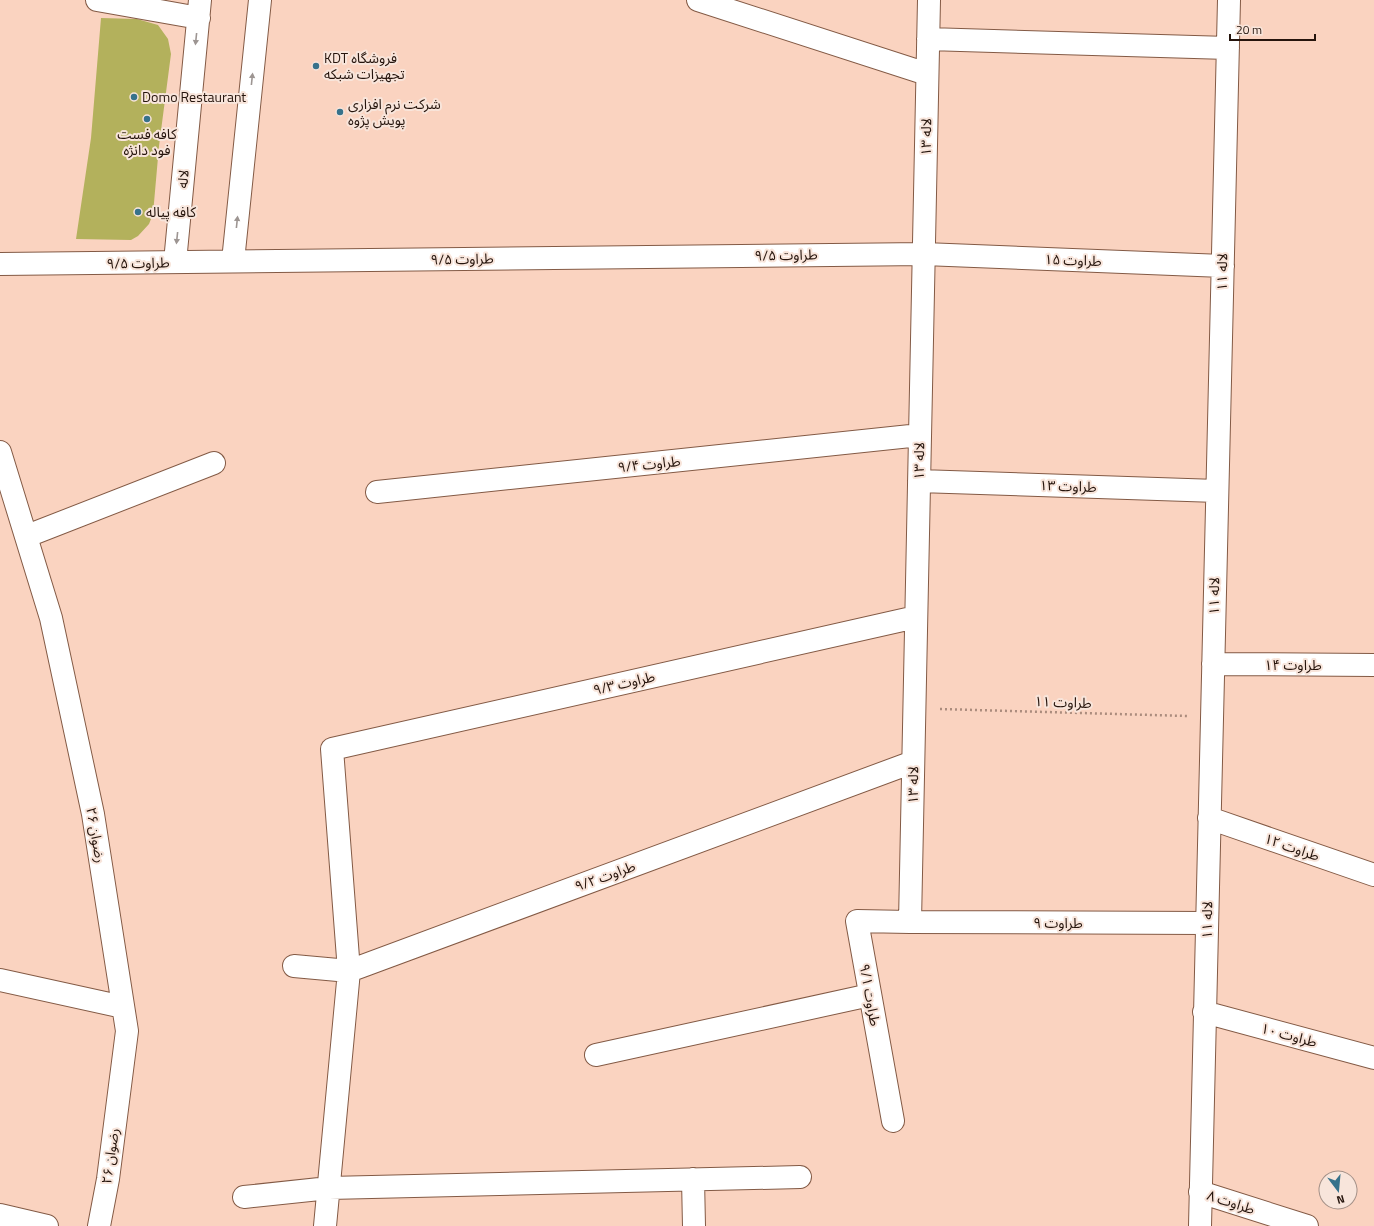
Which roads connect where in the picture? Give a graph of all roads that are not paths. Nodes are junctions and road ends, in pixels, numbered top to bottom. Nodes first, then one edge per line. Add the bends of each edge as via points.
1 (96, 0) edge
2 (260, 0) edge
3 (698, 0) edge
4 (929, 0) edge
5 (1229, 0) edge
6 (200, 9) edge
7 (928, 39) junction
8 (1228, 48) junction
9 (928, 74) junction
10 (924, 254) junction
11 (233, 261) junction
12 (175, 262) junction
13 (0, 264) edge
14 (1223, 266) junction
15 (920, 436) junction
16 (0, 452) edge
17 (214, 463) dead end
18 (919, 481) junction
19 (1217, 491) junction
20 (377, 492) dead end
21 (26, 536) junction
22 (916, 617) junction
23 (1213, 664) junction
24 (1374, 665) edge
25 (913, 762) junction
26 (1209, 818) junction
27 (1374, 875) edge
28 (910, 922) junction
29 (1206, 923) junction
30 (294, 966) dead end
31 (349, 971) junction
32 (0, 980) edge
33 (870, 995) junction
34 (124, 1007) junction
35 (1204, 1012) junction
36 (596, 1055) dead end
37 (1374, 1058) edge
38 (893, 1121) dead end
39 (800, 1177) dead end
40 (693, 1179) junction
41 (329, 1188) junction
42 (1200, 1192) junction
43 (244, 1197) dead end
44 (0, 1215) edge
45 (47, 1226) edge
46 (99, 1226) edge
47 (325, 1226) edge
48 (694, 1226) edge
49 (1200, 1226) edge
50 (1307, 1226) edge

1 - 6 street
11 -> 2 street
3 - 9 street
4 - 7 street, لاله ۱۳
5 - 8 street, لاله ۱۱
6 -> 12 street, لاله
7 - 8 street
7 - 9 street, لاله ۱۳
8 - 14 street, لاله ۱۱
9 - 10 street, لاله ۱۳
10 - 11 street, طراوت ۹/۵
10 - 14 street, طراوت ۱۵
10 - 15 street, لاله ۱۳
11 - 12 street, طراوت ۹/۵
12 - 13 street, طراوت ۹/۵
14 - 19 street, لاله ۱۱
15 - 18 street, لاله ۱۳
15 - 20 street, طراوت ۹/۴
16 - 21 street, رضوان ۲۶
17 - 21 street
18 - 19 street, طراوت ۱۳
18 - 22 street, لاله ۱۳
19 - 23 street, لاله ۱۱
21 - 34 street, رضوان ۲۶ via 51,618 93,814
22 - 25 street, لاله ۱۳
22 - 31 street, طراوت ۹/۳ via 332,749
23 - 24 street, طراوت ۱۴
23 - 26 street, لاله ۱۱
25 - 28 street, لاله ۱۳
25 - 31 street, طراوت ۹/۲
26 - 27 street, طراوت ۱۲
26 - 29 street, لاله ۱۱
28 - 29 street, طراوت ۹
28 - 33 street, طراوت ۹/۱ via 857,921
29 - 35 street, لاله ۱۱
30 - 31 street, طراوت ۹/۲
31 - 41 street
32 - 34 street
33 - 36 street
33 - 38 street, طراوت ۹/۱
34 - 46 street, رضوان ۲۶ via 127,1031 108,1179
35 - 37 street, طراوت ۱۰
35 - 42 street, لاله ۱۱
39 - 40 street
40 - 41 street
40 - 48 street
41 - 43 street
41 - 47 street
42 - 49 street, لاله ۱۱
42 - 50 street, طراوت ۸
44 - 45 street

